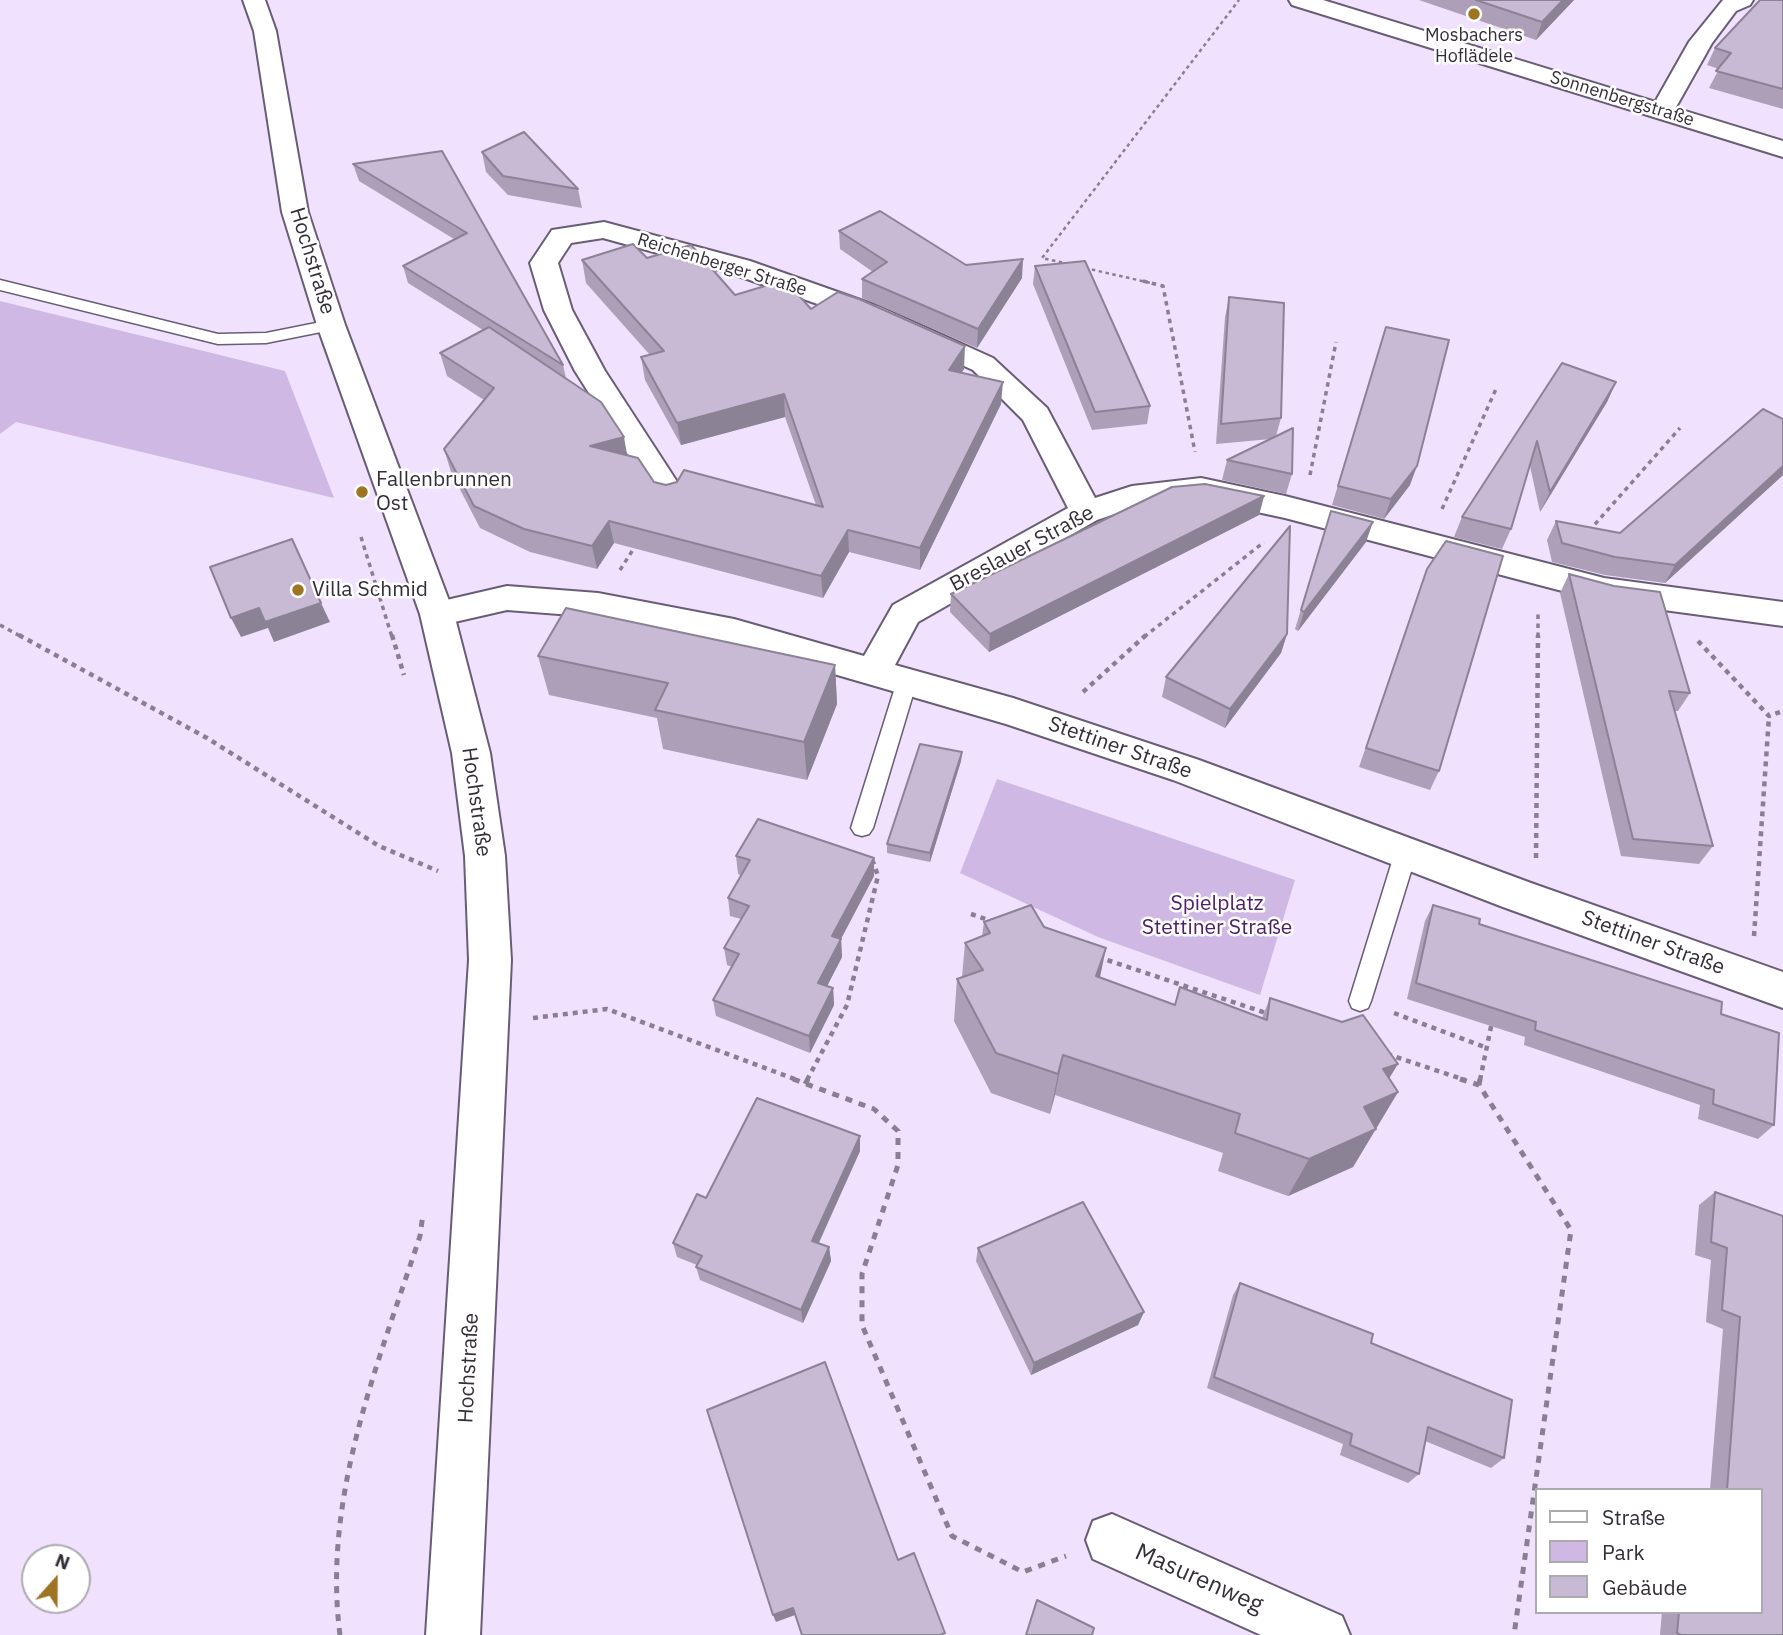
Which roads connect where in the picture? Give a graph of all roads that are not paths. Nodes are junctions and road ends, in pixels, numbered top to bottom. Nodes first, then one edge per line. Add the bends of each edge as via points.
1 (254, 0) edge
2 (1300, 0) edge
3 (1742, 0) edge
4 (1757, 0) edge
5 (1764, 1) edge
6 (1662, 111) junction
7 (1783, 149) edge
8 (0, 285) edge
9 (331, 326) junction
10 (668, 494) edge
11 (1086, 512) junction
12 (437, 614) junction
13 (1783, 614) edge
14 (890, 676) junction
15 (862, 828) road end
16 (1406, 852) junction
17 (1767, 984) edge
18 (1360, 1001) road end
19 (1112, 1540) road end
20 (453, 1635) edge
21 (1323, 1635) edge

1 - 9 street, Hochstraße via 265,31 295,212
2 - 6 street, Sonnenbergstraße
3 - 6 street via 1728,6 1701,42
4 - 5 street
6 - 7 street, Sonnenbergstraße
8 - 9 lane via 218,339 265,338
9 - 12 street, Hochstraße
10 - 11 street, Reichenberger Straße via 590,371 558,310 544,263 562,236 604,230 740,267 870,313 983,363 1036,415
11 - 13 street, Breslauer Straße via 1132,497 1202,489 1604,590
11 - 14 street, Breslauer Straße via 905,614
12 - 14 street, Stettiner Straße via 508,598 598,605 734,632
12 - 20 street, Hochstraße via 471,754 485,856 490,960
14 - 15 lane
14 - 16 street, Stettiner Straße via 1048,723
16 - 17 street, Stettiner Straße
16 - 18 lane
19 - 21 street, Masurenweg

